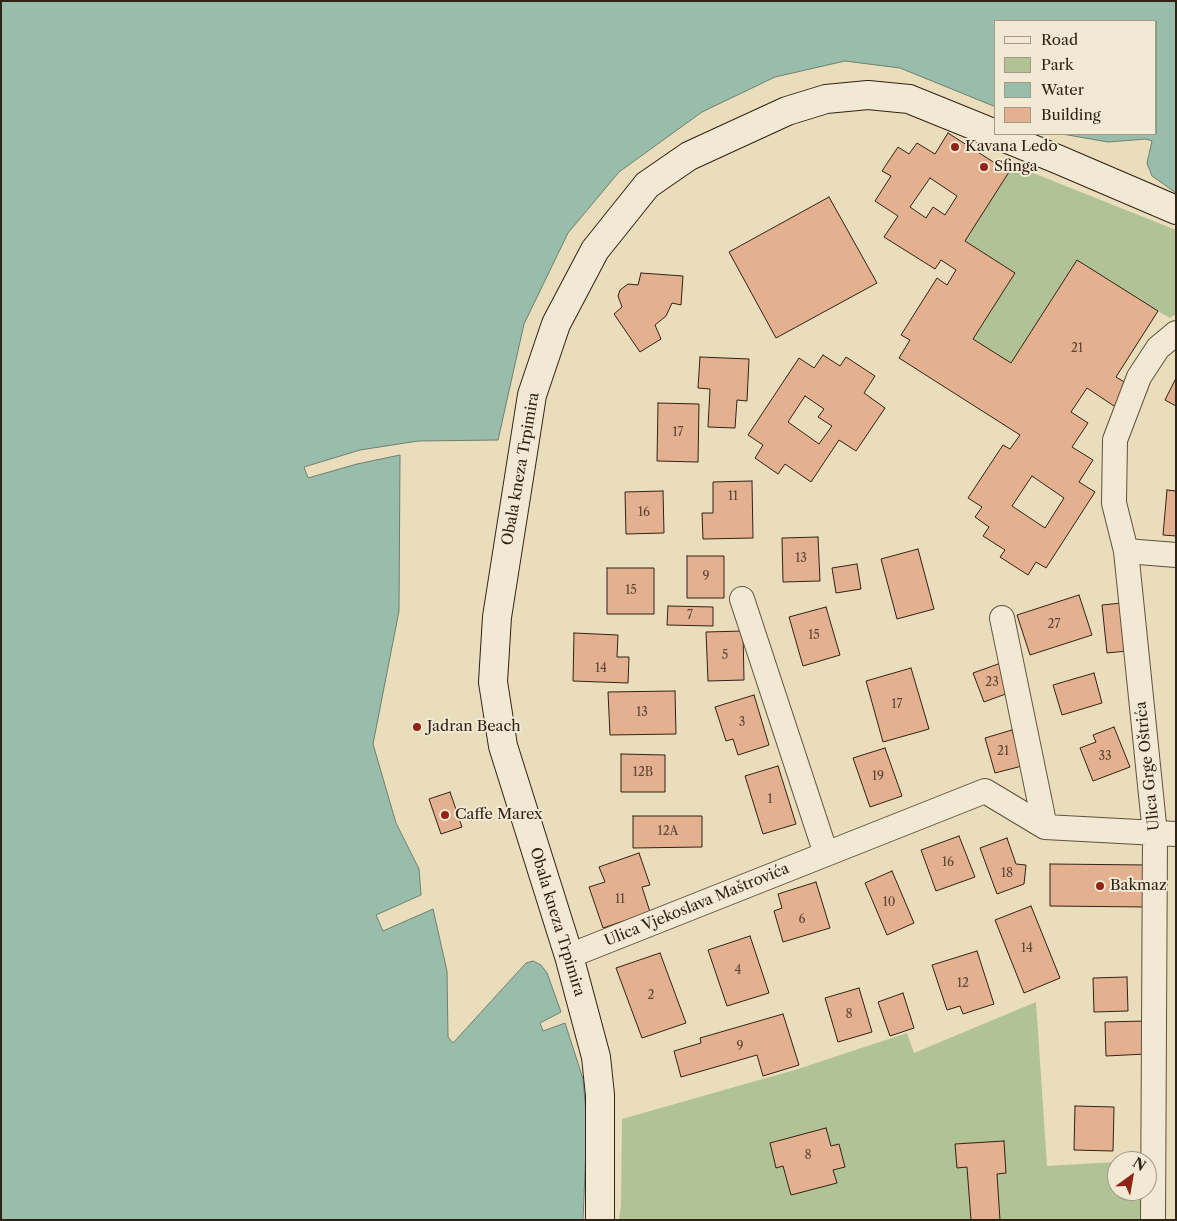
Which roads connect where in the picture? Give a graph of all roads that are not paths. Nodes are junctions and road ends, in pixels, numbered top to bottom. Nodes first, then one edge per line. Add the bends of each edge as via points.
1 (994, 133) edge
2 (998, 135) edge
3 (1176, 210) edge
4 (1176, 333) edge
5 (1126, 552) junction
6 (1176, 555) edge
7 (742, 599) dead end
8 (1002, 618) dead end
9 (1045, 827) junction
10 (1166, 834) edge
11 (826, 854) junction
12 (569, 956) junction
13 (600, 1220) edge
14 (1153, 1220) edge

1 - 12 street, Obala kneza Trpimira via 909,99 868,95 826,99 787,111 689,156 647,185 595,250 556,324 532,396 497,617 493,682 503,746
2 - 3 street, Obala kneza Trpimira
4 - 5 street, Ulica Grge Oštrića via 1158,348 1139,377 1115,440 1114,503
5 - 6 street
5 - 10 street, Ulica Grge Oštrića
7 - 11 street
8 - 9 street
9 - 10 street, Ulica Vjekoslava Maštrovića
9 - 11 street, Ulica Vjekoslava Maštrovića via 985,791
10 - 14 street, Ulica Grge Oštrića
11 - 12 street, Ulica Vjekoslava Maštrovića
12 - 13 street, Obala kneza Trpimira via 596,1057 600,1095

